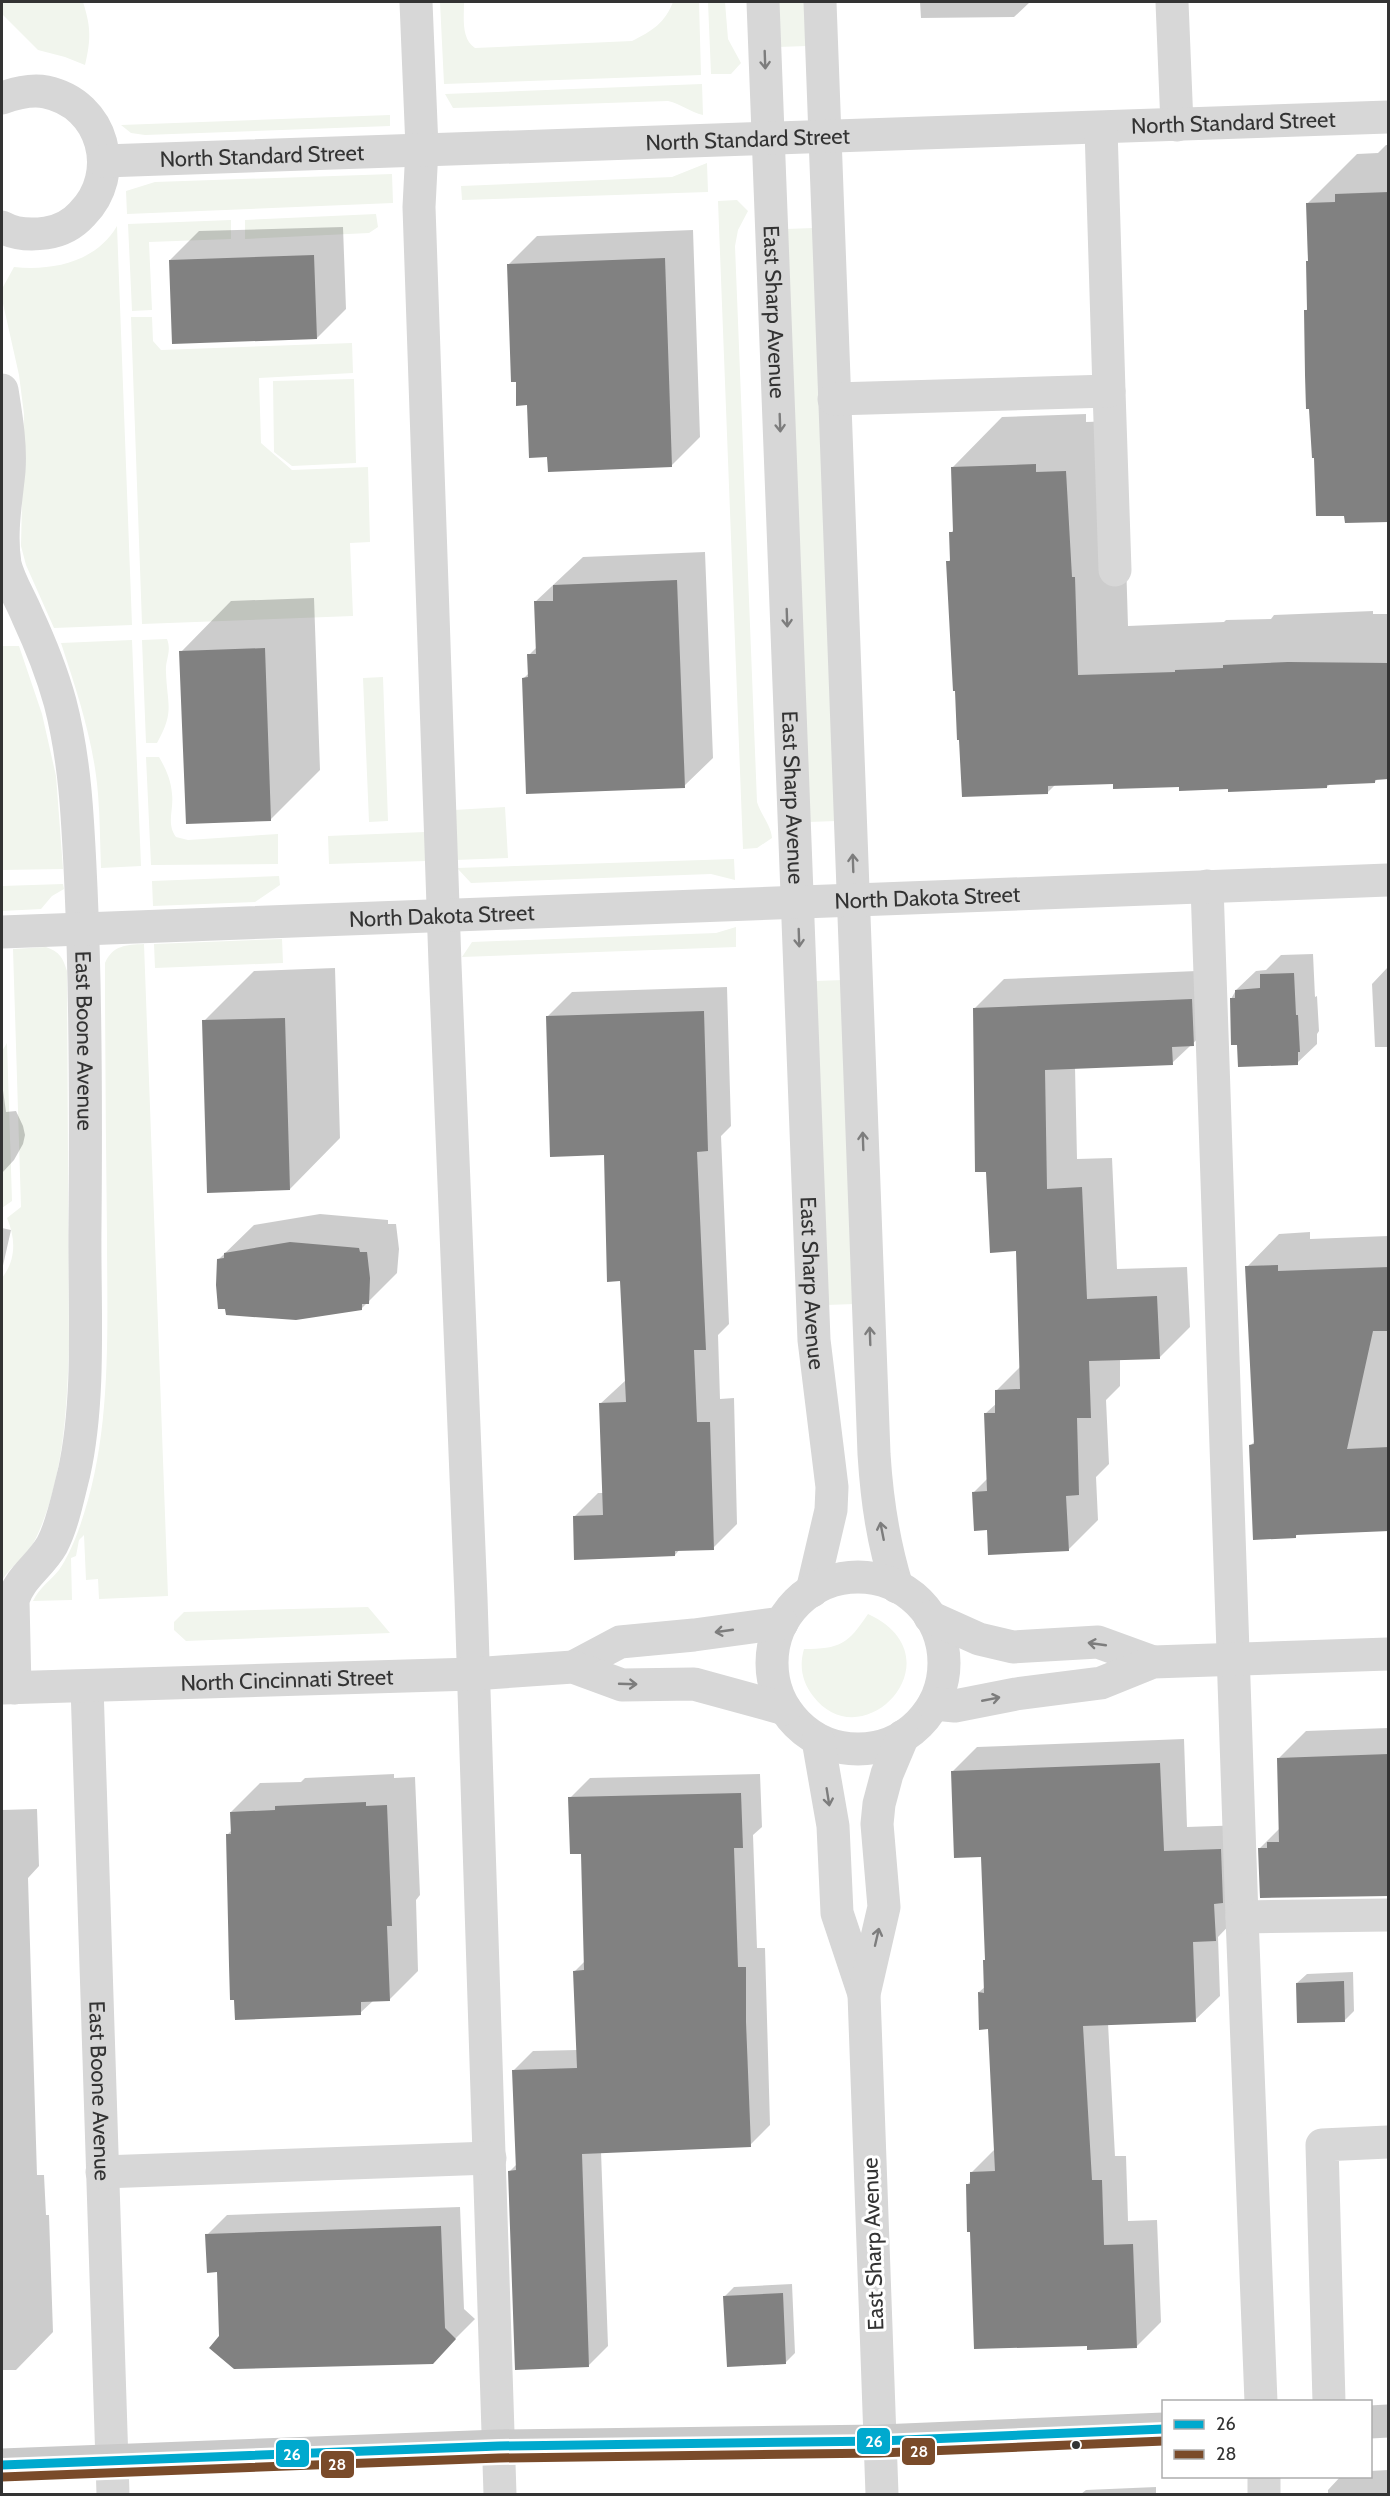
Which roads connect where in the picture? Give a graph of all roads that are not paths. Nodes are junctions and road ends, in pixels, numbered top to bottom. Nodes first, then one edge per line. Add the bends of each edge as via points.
1 (416, 2) edge
2 (763, 2) edge
3 (820, 2) edge
4 (1172, 2) edge
5 (2, 98) edge
6 (1389, 117) edge
7 (1177, 125) junction
8 (1101, 128) junction
9 (825, 136) junction
10 (768, 138) junction
11 (422, 148) junction
12 (104, 161) junction
13 (2, 227) edge
14 (2, 390) edge
15 (1109, 391) junction
16 (834, 399) junction
17 (1115, 570) dead end
18 (1389, 880) edge
19 (1207, 886) junction
20 (854, 900) junction
21 (798, 902) junction
22 (443, 916) junction
23 (83, 929) junction
24 (2, 932) edge
25 (897, 1587) junction
26 (812, 1590) junction
27 (930, 1617) junction
28 (782, 1623) junction
29 (1389, 1654) edge
30 (1233, 1659) junction
31 (1153, 1662) junction
32 (573, 1667) junction
33 (473, 1674) junction
34 (87, 1686) junction
35 (8, 1688) edge
36 (934, 1704) junction
37 (784, 1709) junction
38 (903, 1736) junction
39 (818, 1740) junction
40 (1389, 1915) edge
41 (1242, 1917) junction
42 (864, 1994) junction
43 (1389, 2142) edge
44 (490, 2158) junction
45 (102, 2172) junction
46 (1261, 2400) edge
47 (1329, 2400) edge
48 (1389, 2421) edge
49 (1372, 2422) edge
50 (1162, 2429) edge
51 (880, 2441) junction
52 (499, 2446) junction
53 (111, 2462) junction
54 (2, 2465) edge
55 (1264, 2478) edge
56 (113, 2494) edge
57 (500, 2494) edge
58 (882, 2494) edge
59 (1264, 2494) edge

1 - 11 street
2 -> 10 street, East Sharp Avenue
3 - 9 street
4 - 7 street
5 - 12 street via 22,91 46,92 69,100 88,116 100,137
6 - 7 street, North Standard Street
7 - 8 street, North Standard Street
8 - 9 street, North Standard Street
8 - 15 street
9 - 10 street, North Standard Street
9 - 16 street
10 - 11 street, North Standard Street
10 -> 21 street, East Sharp Avenue
11 - 12 street, North Standard Street
11 - 22 street via 419,207
12 - 13 street via 102,184 91,205 75,221 55,232 32,235
14 - 23 street, East Boone Avenue via 9,467 2,548 5,565 60,702 78,812
15 - 16 street
15 - 17 street
20 -> 16 street
18 - 19 street, North Dakota Street
19 - 20 street, North Dakota Street
19 - 30 street
20 - 21 street, North Dakota Street
25 -> 20 street via 878,1509 874,1454
21 - 22 street, North Dakota Street
21 -> 26 street, East Sharp Avenue via 813,1340 832,1487 831,1510
22 - 23 street, North Dakota Street
22 - 33 street
23 - 24 street, North Dakota Street
23 - 35 street, East Boone Avenue via 83,1394 74,1471 60,1523 52,1544 17,1586 13,1600
25 - 26 street via 855,1577
25 - 27 street via 916,1600
26 - 28 street via 794,1605
31 -> 27 street via 1098,1642 1013,1647 979,1639
27 - 36 street via 940,1638 943,1660
28 -> 32 street, North Cincinnati Street via 620,1641
28 - 37 street via 774,1644 772,1667
29 - 30 street
30 - 31 street
30 - 41 street
36 -> 31 street via 955,1706 1101,1683
32 - 33 street, North Cincinnati Street
32 -> 37 street, North Cincinnati Street via 622,1685 694,1684
33 - 34 street, North Cincinnati Street
33 - 44 street
34 - 35 street, North Cincinnati Street
34 - 45 street, East Boone Avenue
36 - 38 street
37 - 39 street via 799,1727
38 - 39 street via 883,1746 861,1750 838,1748
42 -> 38 street, East Sharp Avenue via 884,1907 879,1804
39 -> 42 street, East Sharp Avenue via 832,1826 837,1914
40 - 41 street
41 - 46 street
42 - 51 street, East Sharp Avenue
43 - 47 street via 1322,2145
44 - 45 street
44 - 52 street
45 - 53 street, East Boone Avenue
48 - 49 main road
50 - 51 main road
51 - 52 main road
51 - 58 street, East Sharp Avenue
52 - 53 main road
52 - 57 street
53 - 54 main road
53 - 56 street, East Boone Avenue
55 - 59 street

